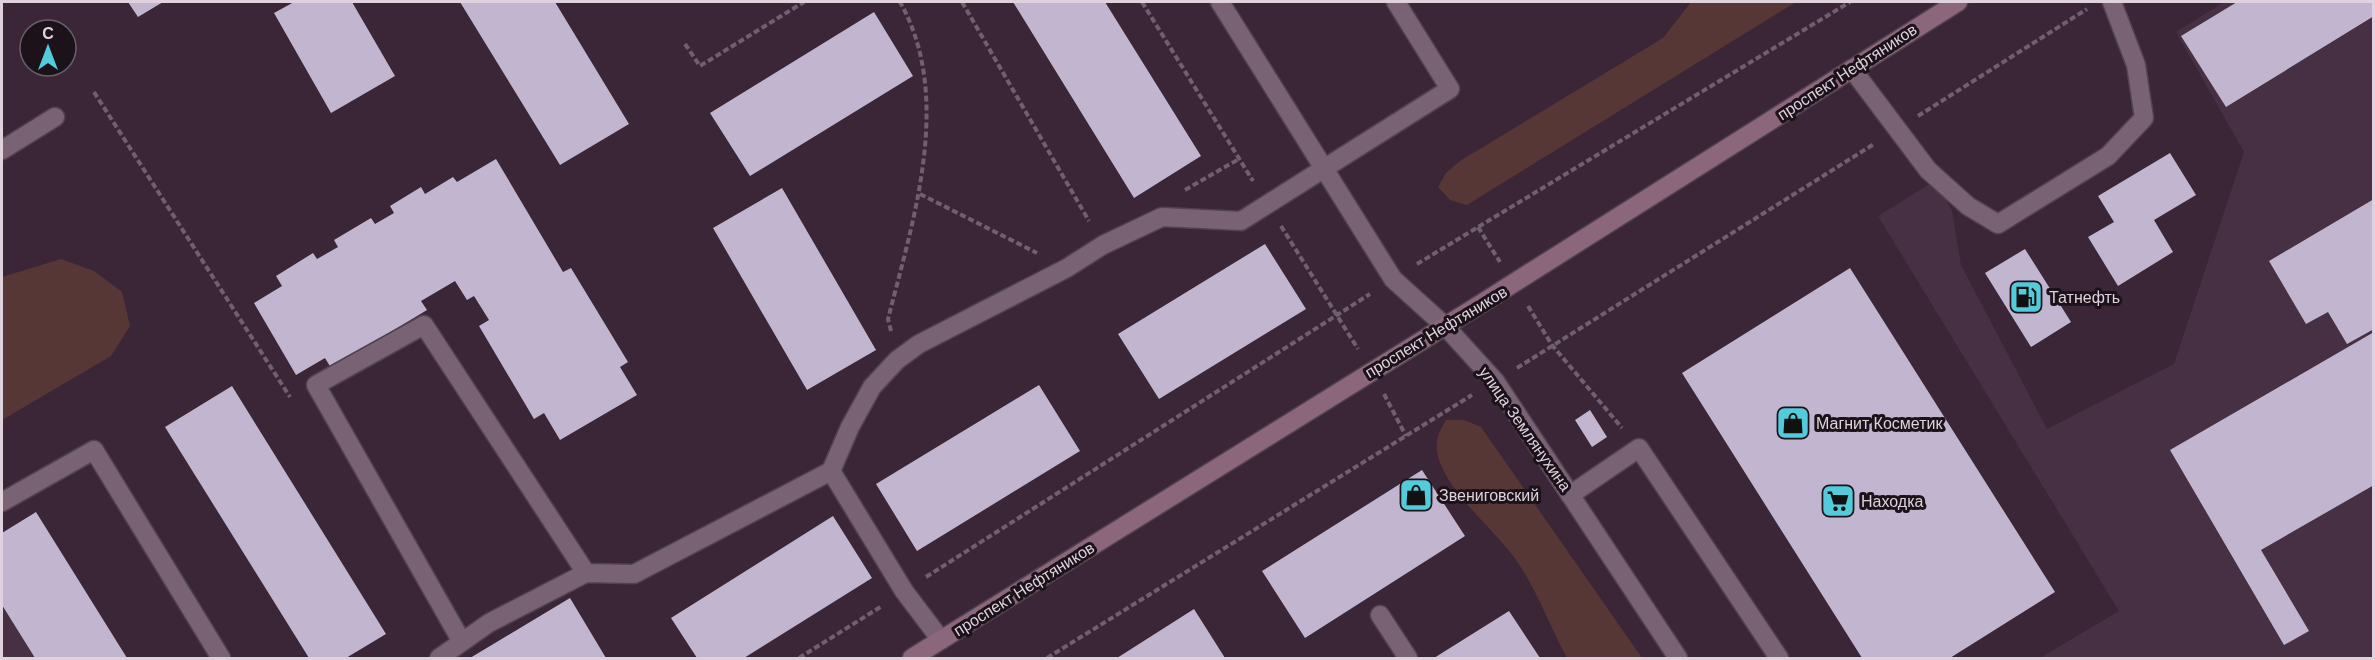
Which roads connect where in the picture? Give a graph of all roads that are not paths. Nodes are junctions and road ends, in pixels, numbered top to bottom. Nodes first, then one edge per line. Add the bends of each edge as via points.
1 (1220, 2) edge
2 (1396, 2) edge
3 (1958, 2) edge
4 (2112, 2) edge
5 (1852, 69) junction
6 (55, 117) dead end
7 (2, 150) edge
8 (1323, 168) junction
9 (1446, 327) junction
10 (831, 471) junction
11 (1570, 495) junction
12 (2, 502) edge
13 (586, 573) junction
14 (1380, 615) dead end
15 (941, 640) junction
16 (462, 642) junction
17 (221, 658) edge
18 (439, 658) edge
19 (912, 658) edge
20 (1408, 658) edge
21 (1678, 658) edge
22 (1779, 658) edge

1 - 8 street, улица Землянухина
2 - 8 street via 1450,89
3 - 5 main road, проспект Нефтяников
4 - 5 street via 2136,65 2144,118 2108,156 1998,224 1968,206 1928,170
5 - 9 main road, проспект Нефтяников
6 - 7 street
8 - 9 street, улица Землянухина via 1394,279
8 - 10 street via 1241,221 1162,217 919,344 897,360 872,387
9 - 11 street, улица Землянухина via 1495,381
9 - 15 main road, проспект Нефтяников
10 - 13 street via 634,574
10 - 15 street via 904,591
11 - 21 street, улица Землянухина
11 - 22 street via 1639,448
12 - 17 street via 94,450
13 - 16 street via 489,623
13 - 16 street via 424,325 316,385
14 - 20 street
15 - 19 main road, проспект Нефтяников
16 - 18 street

